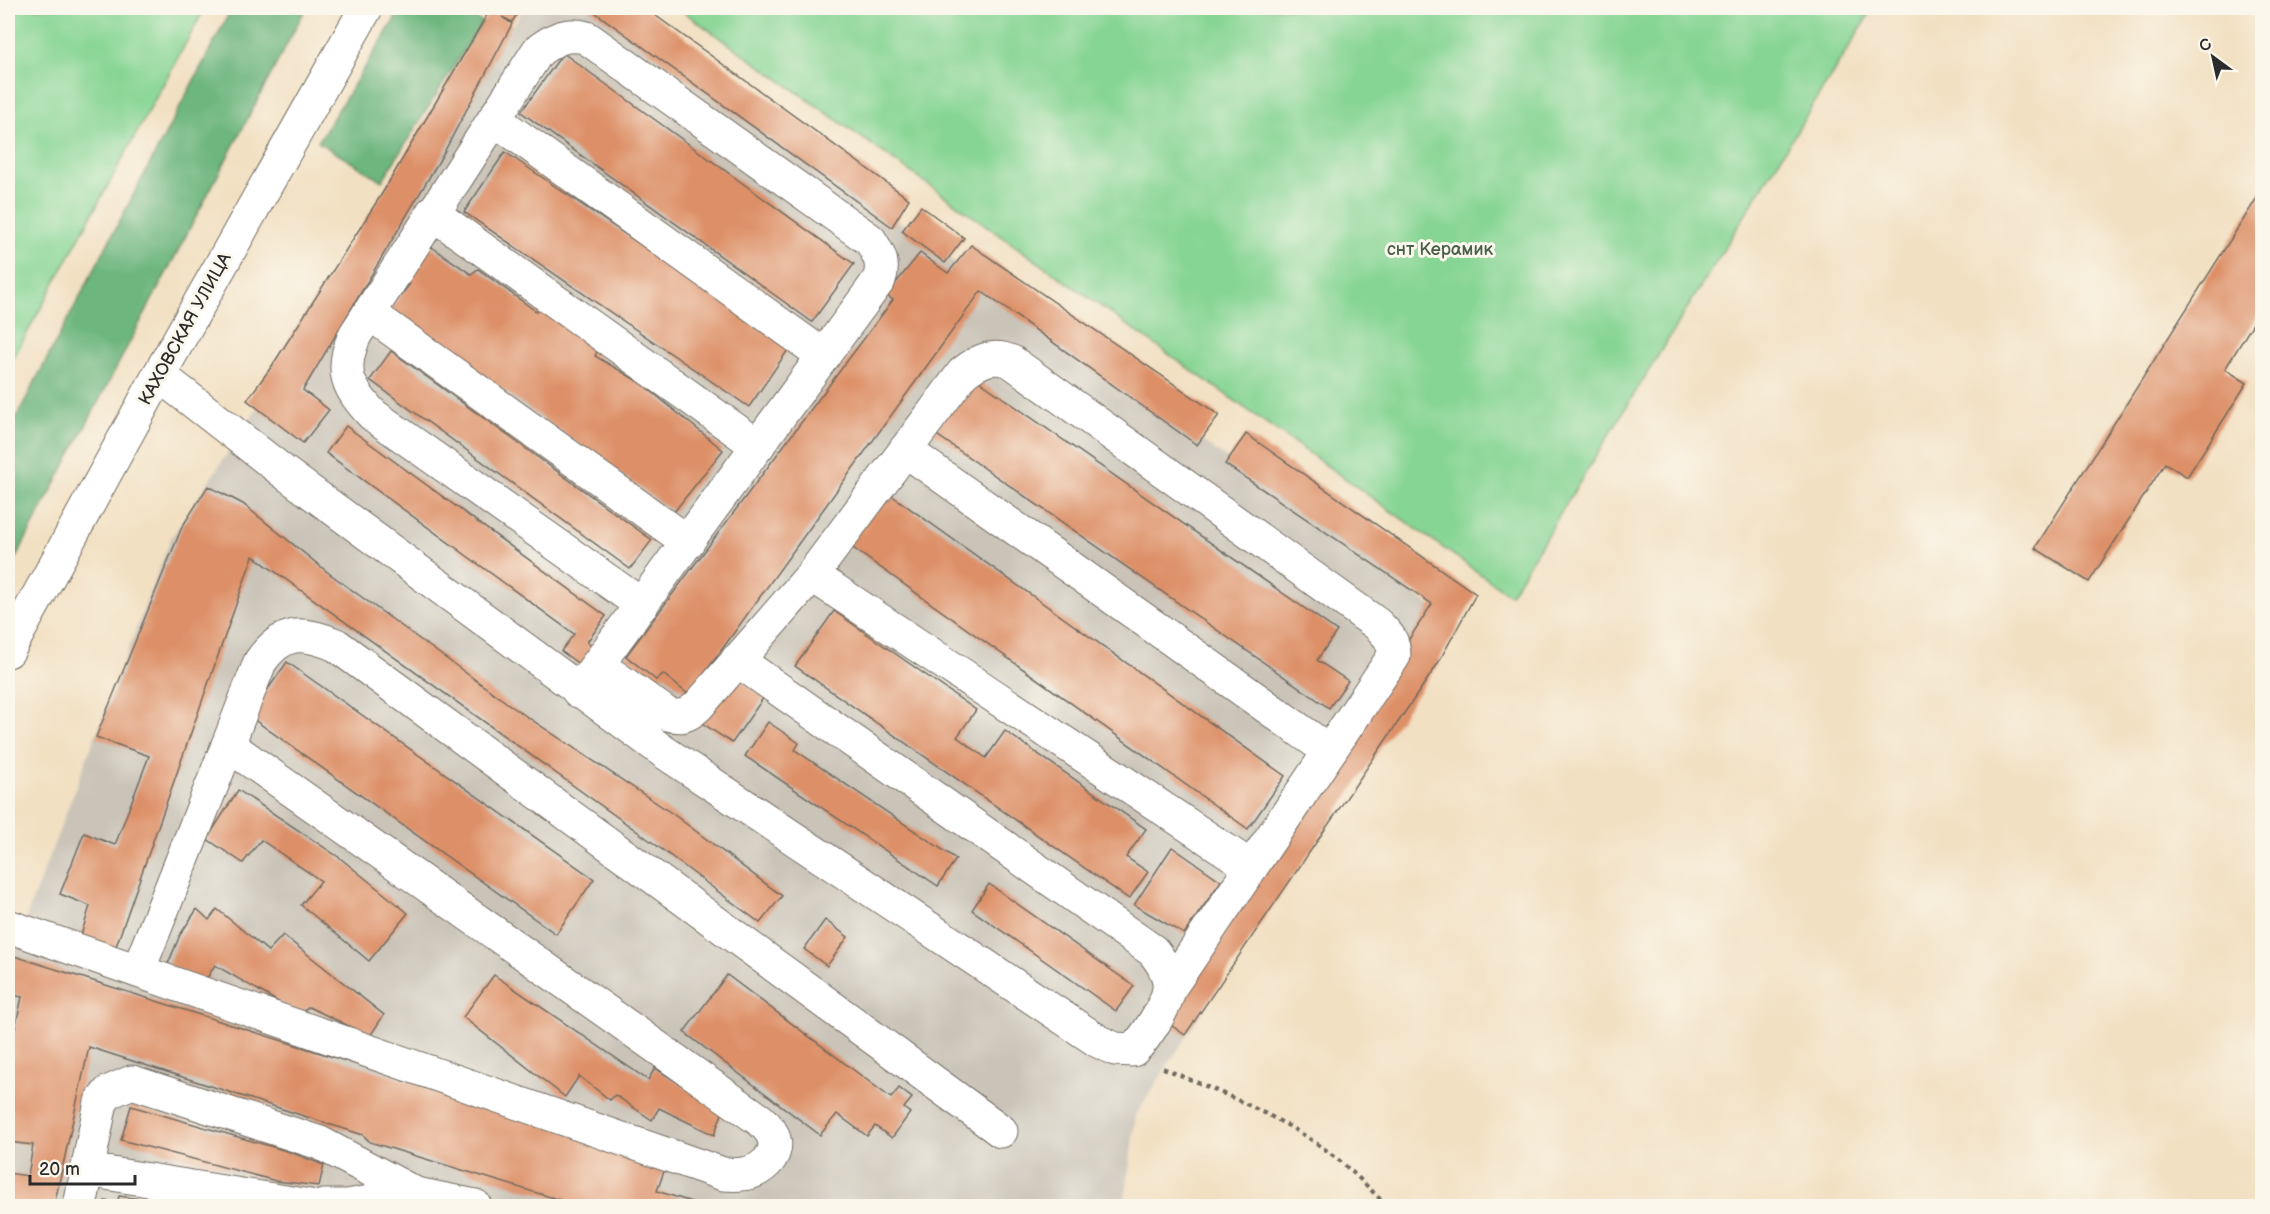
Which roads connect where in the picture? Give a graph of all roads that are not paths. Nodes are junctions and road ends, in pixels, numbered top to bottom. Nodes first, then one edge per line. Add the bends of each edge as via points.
1 (366, 8) edge
2 (494, 119) junction
3 (432, 213) junction
4 (369, 313) junction
5 (824, 356) junction
6 (159, 375) junction
7 (758, 446) junction
8 (905, 450) junction
9 (688, 542) junction
10 (812, 575) junction
11 (642, 605) junction
12 (8, 651) edge
13 (737, 660) junction
14 (598, 665) junction
15 (579, 691) junction
16 (228, 745) junction
17 (1329, 752) junction
18 (1251, 867) junction
19 (8, 926) edge
20 (138, 971) junction
21 (1169, 989) junction
22 (1001, 1131) dead end
23 (87, 1170) junction
24 (416, 1194) junction
25 (80, 1206) edge
26 (310, 1206) edge
27 (324, 1206) edge
28 (475, 1206) edge

1 - 6 main road, КАХОВСКАЯ УЛИЦА
2 - 3 main road
2 - 5 main road
2 - 5 main road via 538,51 567,36 587,38 870,240 883,270
3 - 4 main road
3 - 7 main road
4 - 9 main road
4 - 11 main road via 348,350 347,378 356,397 373,415
5 - 7 main road
6 - 12 main road, КАХОВСКАЯ УЛИЦА
6 - 15 main road
7 - 9 main road
8 - 10 main road
8 - 17 main road
8 - 17 main road via 963,373 983,359 1004,358 1012,362 1377,624 1391,638 1394,656
9 - 11 main road
10 - 13 main road
10 - 18 main road
11 - 14 main road
13 - 14 main road via 698,706 679,717 658,709
13 - 21 main road via 1153,951 1162,962
14 - 15 main road
15 - 21 main road via 664,752 1098,1041 1133,1050 1153,1026
16 - 20 main road
16 - 20 main road via 760,1119 774,1137 772,1154 757,1170 723,1174
16 - 22 main road via 260,662 275,643 302,635 336,645
17 - 18 main road
18 - 21 main road
19 - 20 main road
23 - 24 main road via 101,1102 109,1092 132,1082 320,1143
23 - 25 main road
23 - 26 main road
24 - 27 main road
24 - 28 main road

